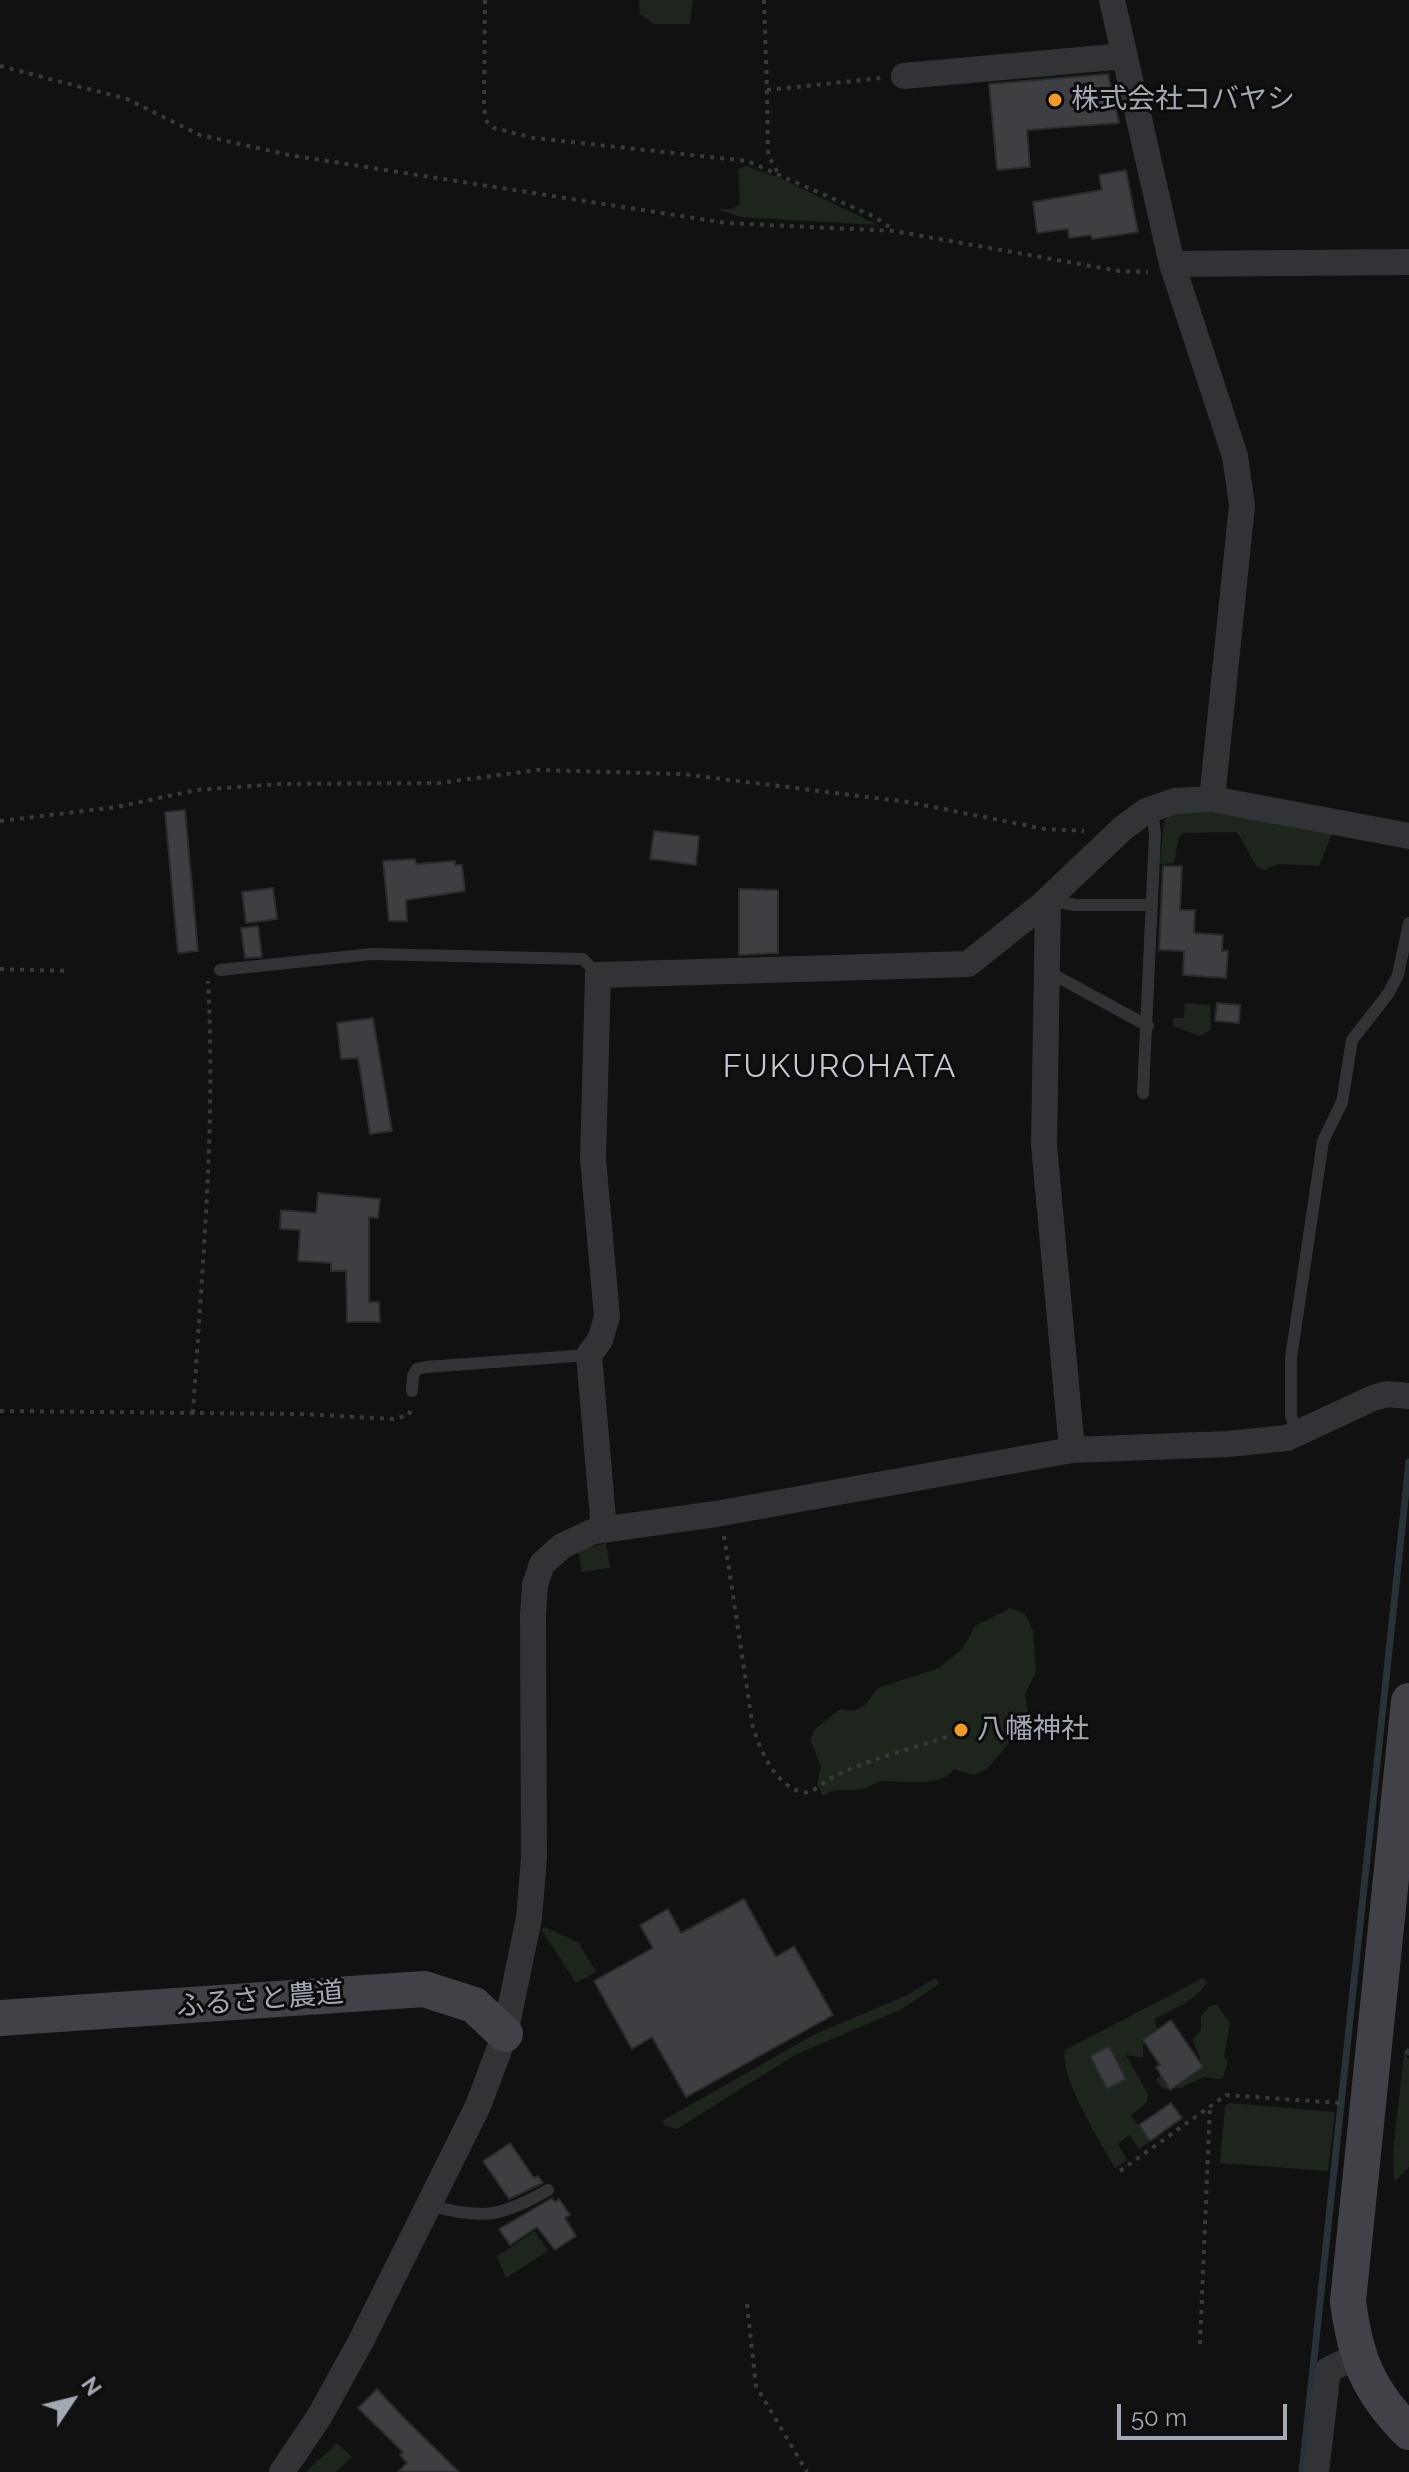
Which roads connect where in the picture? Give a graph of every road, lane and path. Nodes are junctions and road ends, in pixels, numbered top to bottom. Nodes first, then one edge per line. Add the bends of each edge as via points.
1 (485, 0) edge
2 (764, 0) edge
3 (1112, 0) edge
4 (1125, 56) junction
5 (0, 66) edge
6 (904, 76) joint
7 (767, 90) junction
8 (779, 175) junction
9 (894, 231) junction
10 (1409, 262) edge
11 (1174, 268) junction
12 (1212, 799) junction
13 (1152, 809) junction
14 (0, 821) edge
15 (1122, 829) junction
16 (1409, 836) edge
17 (1048, 900) junction
18 (1152, 905) junction
19 (1409, 923) edge
20 (0, 969) edge
21 (220, 970) joint
22 (70, 971) dead end
23 (1047, 971) junction
24 (598, 975) junction
25 (1148, 1026) junction
26 (1143, 1093) dead end
27 (589, 1355) junction
28 (412, 1391) joint
29 (1409, 1396) edge
30 (0, 1411) edge
31 (193, 1413) junction
32 (1297, 1434) junction
33 (1072, 1450) junction
34 (721, 1513) junction
35 (604, 1530) junction
36 (1409, 1701) edge
37 (952, 1735) dead end
38 (0, 2018) edge
39 (505, 2034) junction
40 (1337, 2103) dead end
41 (1210, 2106) junction
42 (1120, 2171) dead end
43 (548, 2190) dead end
44 (429, 2205) junction
45 (747, 2304) dead end
46 (1200, 2344) dead end
47 (1357, 2356) junction
48 (1409, 2432) edge
49 (282, 2472) edge
50 (807, 2472) edge
51 (1316, 2472) edge

1 - 8 path via 484,109 494,128 534,138 747,161
2 - 7 path
3 - 4 street
4 - 6 street
4 - 11 street
5 - 9 path via 127,99 200,135 289,155 726,223
6 - 7 path
7 - 8 path via 768,155
8 - 9 path via 875,217
9 - 11 path via 1119,271
10 - 11 street
11 - 12 street via 1235,456 1242,505
12 - 13 street via 1175,801
12 - 16 street
13 - 15 street
13 - 18 lane
14 - 15 path via 117,807 196,790 439,783 537,770 682,774 908,802 1045,829
15 - 17 street
17 - 18 lane
17 - 23 street
17 - 24 street via 968,964
18 - 25 lane
19 - 32 lane via 1398,975 1352,1040 1342,1102 1323,1141 1291,1358 1291,1415
20 - 22 path
21 - 24 lane via 384,954 583,959
21 - 31 path via 209,975 208,982 207,1165
23 - 25 lane
23 - 33 street via 1044,1145
24 - 27 street via 593,1159 607,1317
25 - 26 lane
27 - 28 lane via 426,1367 417,1369
27 - 35 street
28 - 31 path via 409,1415 403,1419
29 - 32 street via 1373,1398
30 - 31 path
32 - 33 street via 1228,1444
33 - 34 street
34 - 35 street
34 - 37 path via 753,1728 762,1756 799,1792
35 - 39 street via 562,1546 542,1564 535,1585 534,1858 529,1918
36 - 47 street via 1350,2252 1348,2301
38 - 39 street, ふるさと農道 via 424,1989 467,2001
39 - 44 street via 492,2075
40 - 41 path via 1226,2095
41 - 42 path
41 - 46 path
43 - 44 lane via 491,2216
44 - 49 street via 361,2341
45 - 50 path via 756,2386
47 - 48 street via 1372,2387
47 - 51 street via 1328,2370

